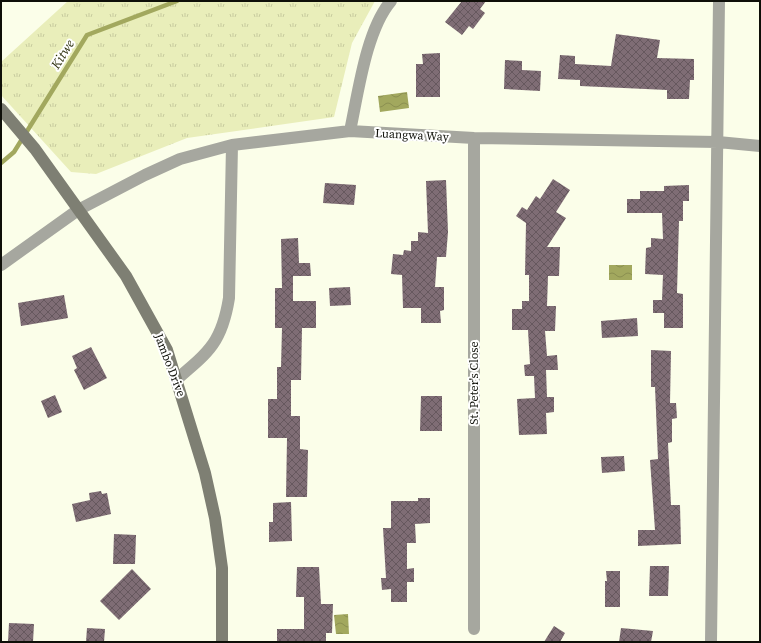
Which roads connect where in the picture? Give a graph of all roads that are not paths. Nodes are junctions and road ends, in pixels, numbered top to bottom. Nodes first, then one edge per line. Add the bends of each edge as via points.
1 (391, 1) edge
2 (719, 1) edge
3 (1, 108) edge
4 (350, 132) junction
5 (474, 138) junction
6 (718, 142) junction
7 (232, 145) junction
8 (760, 146) edge
9 (78, 210) junction
10 (1, 265) edge
11 (177, 379) junction
12 (474, 629) dead end
13 (222, 642) edge
14 (711, 642) edge

1 - 4 street via 384,9 374,34
2 - 6 street
3 - 9 main road, Jambo Drive via 35,149
4 - 5 street, Luangwa Way
4 - 7 street, Luangwa Way
5 - 6 street, Luangwa Way
5 - 12 street, St. Peter's Close
6 - 8 street, Luangwa Way
6 - 14 street
7 - 9 street, Luangwa Way via 180,159
7 - 11 street via 229,291 226,318 217,340 208,353
9 - 10 street, Luangwa Way
9 - 11 main road, Jambo Drive via 126,276 149,315 167,350
11 - 13 main road, Jambo Drive via 205,473 215,518 222,568

